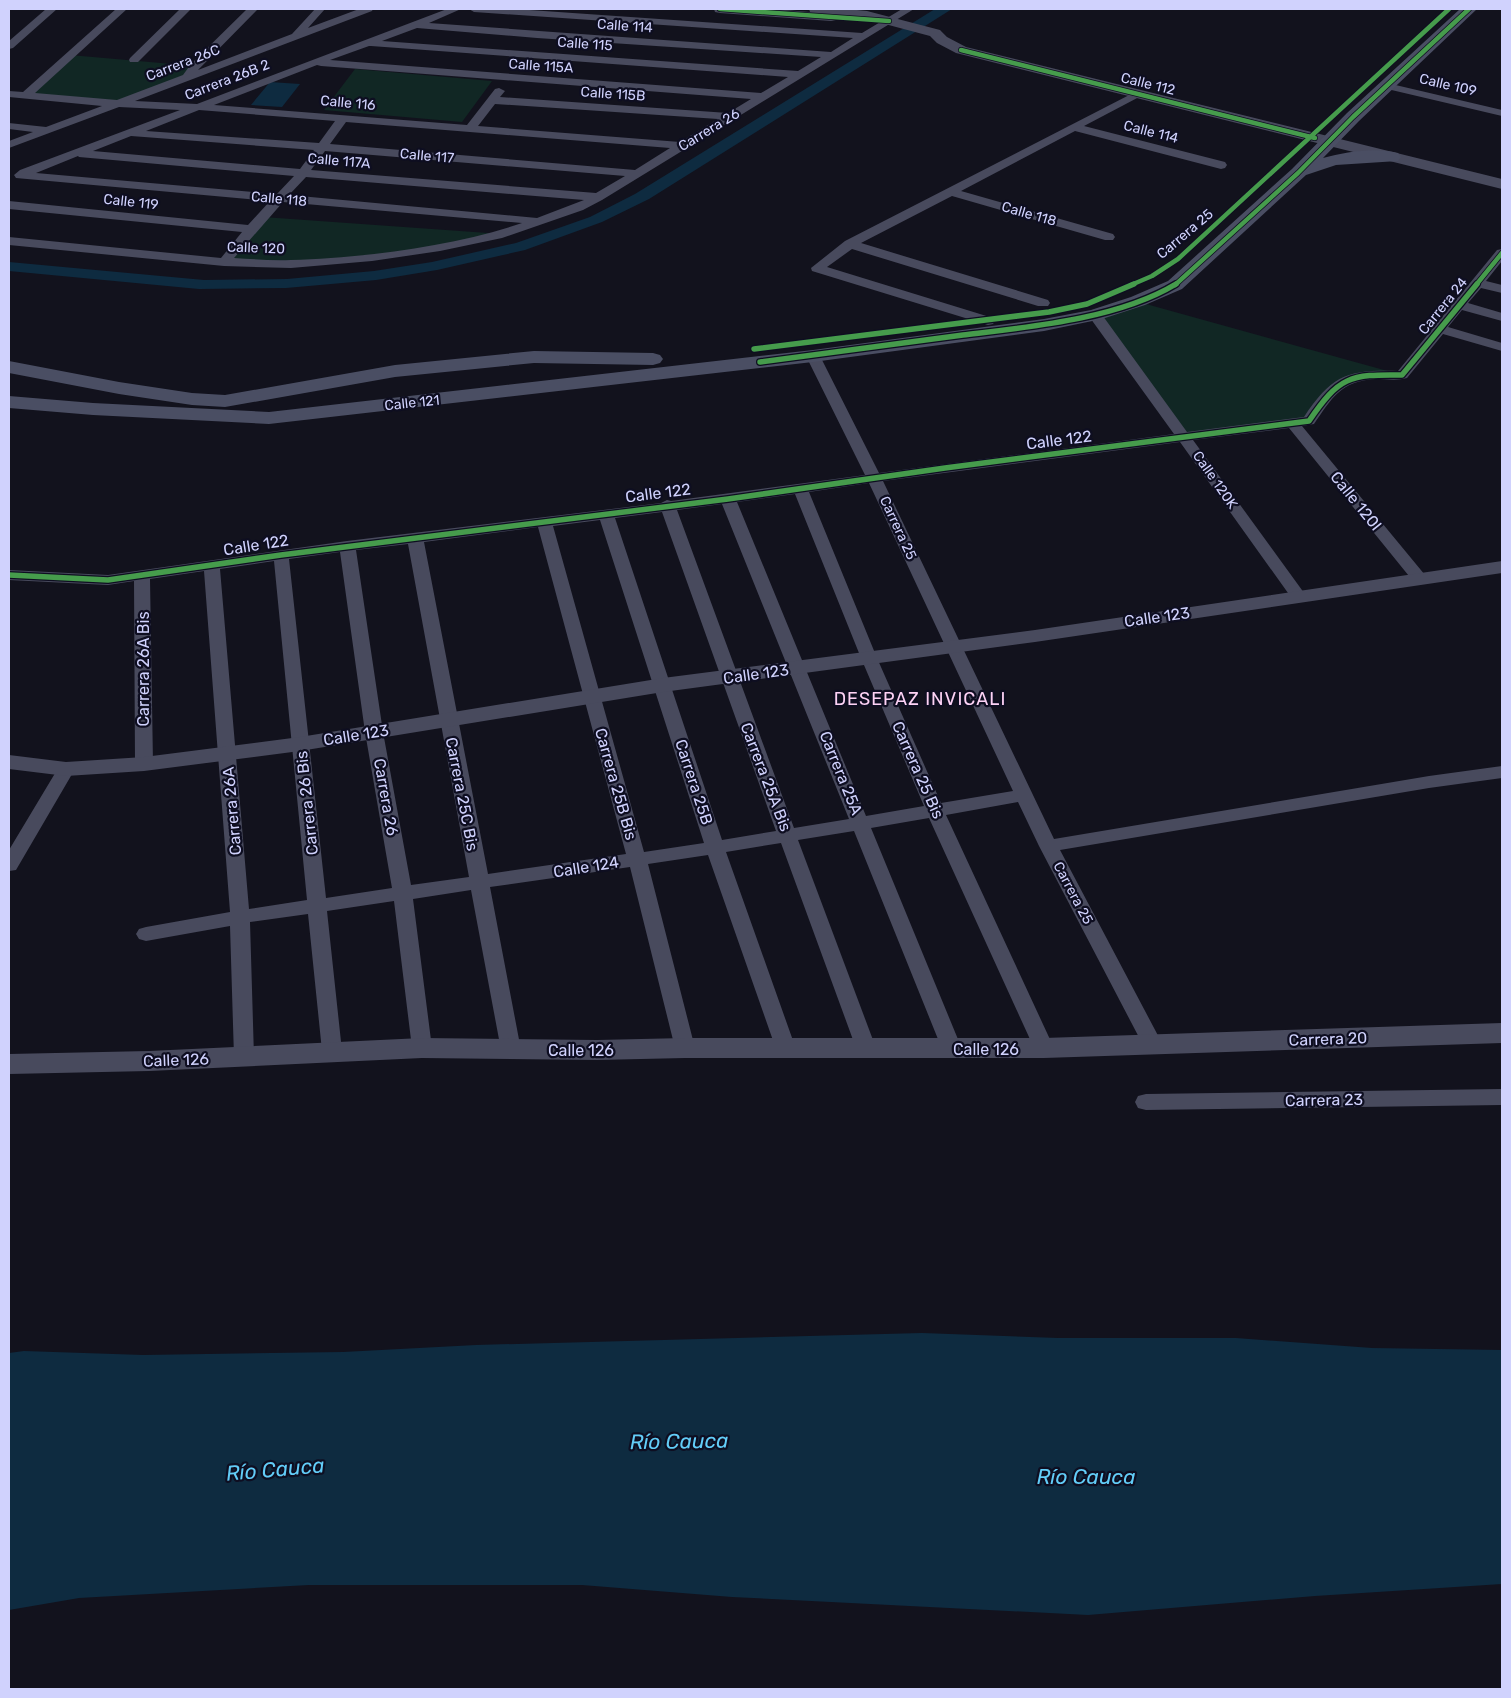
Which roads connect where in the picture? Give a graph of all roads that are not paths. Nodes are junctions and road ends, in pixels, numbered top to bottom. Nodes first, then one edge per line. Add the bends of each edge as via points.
1 (52, 9) edge
2 (122, 9) edge
3 (186, 9) edge
4 (253, 9) edge
5 (320, 9) edge
6 (368, 9) edge
7 (456, 9) edge
8 (474, 9) edge
9 (720, 9) edge
10 (824, 9) edge
11 (909, 9) edge
12 (1449, 9) edge
13 (1469, 9) edge
14 (553, 12) edge
15 (892, 22) junction
16 (414, 25) junction
17 (537, 35) junction
18 (863, 36) junction
19 (295, 37) junction
20 (367, 43) junction
21 (9, 46) edge
22 (523, 55) junction
23 (834, 55) junction
24 (134, 60) dead end
25 (316, 62) junction
26 (801, 75) junction
27 (186, 78) junction
28 (507, 78) junction
29 (1387, 86) junction
30 (9, 94) edge
31 (1137, 94) junction
32 (25, 96) junction
33 (763, 97) junction
34 (492, 100) junction
35 (121, 104) junction
36 (198, 107) junction
37 (1502, 113) edge
38 (732, 117) junction
39 (343, 119) junction
40 (1348, 123) junction
41 (9, 126) edge
42 (1073, 127) junction
43 (49, 130) junction
44 (469, 130) junction
45 (131, 133) junction
46 (1309, 137) junction
47 (1330, 142) junction
48 (9, 145) edge
49 (684, 146) junction
50 (322, 147) junction
51 (78, 153) junction
52 (1392, 157) junction
53 (1221, 165) dead end
54 (303, 173) junction
55 (1298, 173) junction
56 (634, 174) junction
57 (15, 177) edge
58 (1502, 184) edge
59 (949, 191) junction
60 (598, 197) junction
61 (281, 199) junction
62 (9, 205) edge
63 (539, 221) junction
64 (251, 229) junction
65 (502, 234) joint
66 (1109, 237) dead end
67 (9, 241) edge
68 (850, 244) junction
69 (1502, 253) edge
70 (224, 262) junction
71 (1478, 282) junction
72 (1502, 289) edge
73 (1043, 303) dead end
74 (1460, 305) junction
75 (1095, 315) junction
76 (1502, 317) edge
77 (988, 321) junction
78 (1440, 329) junction
79 (1502, 347) edge
80 (810, 350) junction
81 (480, 362) junction
82 (9, 367) edge
83 (478, 395) junction
84 (9, 402) edge
85 (1309, 422) joint
86 (1293, 424) junction
87 (1185, 438) junction
88 (874, 478) junction
89 (800, 488) junction
90 (728, 499) junction
91 (667, 506) junction
92 (606, 513) junction
93 (544, 522) junction
94 (415, 538) junction
95 (347, 546) junction
96 (281, 554) junction
97 (212, 566) junction
98 (1502, 567) edge
99 (142, 575) junction
100 (11, 576) edge
101 (1419, 578) junction
102 (1299, 597) junction
103 (953, 647) junction
104 (869, 658) junction
105 (798, 668) junction
106 (729, 678) junction
107 (663, 685) junction
108 (591, 697) junction
109 (448, 720) junction
110 (374, 732) junction
111 (300, 744) junction
112 (227, 753) junction
113 (9, 762) edge
114 (144, 764) junction
115 (66, 769) junction
116 (1502, 772) edge
117 (1025, 795) junction
118 (935, 811) junction
119 (862, 824) junction
120 (789, 836) junction
121 (1048, 846) junction
122 (715, 848) junction
123 (637, 859) junction
124 (9, 865) edge
125 (479, 882) junction
126 (403, 894) junction
127 (318, 906) junction
128 (240, 917) junction
129 (146, 934) dead end
130 (1502, 1033) edge
131 (1153, 1045) junction
132 (422, 1048) junction
133 (685, 1048) junction
134 (866, 1048) junction
135 (1044, 1048) junction
136 (786, 1049) junction
137 (952, 1049) junction
138 (511, 1050) junction
139 (332, 1051) junction
140 (244, 1057) junction
141 (9, 1064) edge
142 (1502, 1097) edge
143 (1146, 1102) dead end

1 - 21 street
2 - 32 street
3 - 24 street
4 - 27 street
5 - 19 street
6 - 19 street, Carrera 26C
7 - 16 street, Carrera 26B 2
8 - 14 street
9 - 15 street, Calle 112
10 - 15 street, Calle 112
11 - 15 street, Carrera 26
12 - 46 main road, Carrera 25
13 - 29 main road, Carrera 25
14 - 17 street
14 - 18 street
15 - 18 street, Carrera 26
15 - 31 street, Calle 112 via 935,33 961,50
16 - 17 street, Calle 114
16 - 20 street, Carrera 26B 2
17 - 22 street
17 - 23 street, Calle 114
18 - 23 street, Carrera 26
19 - 27 street, Carrera 26C
20 - 22 street, Calle 115
20 - 25 street, Carrera 26B 2
22 - 26 street, Calle 115
22 - 28 street
23 - 26 street, Carrera 26
25 - 28 street, Calle 115A
25 - 36 street, Carrera 26B 2
26 - 33 street, Carrera 26
27 - 35 street, Carrera 26C
28 - 33 street, Calle 115A
28 - 34 street
29 - 37 street, Calle 109
29 - 40 main road, Carrera 25
30 - 32 street, Calle 116
31 - 42 street
31 - 46 street, Calle 112
32 - 35 street, Calle 116
33 - 38 street, Carrera 26
34 - 38 street, Calle 115B
34 - 44 street
35 - 36 street, Calle 116
35 - 43 street, Carrera 26C
36 - 39 street, Calle 116
36 - 45 street, Carrera 26B 2
38 - 49 street, Carrera 26
39 - 44 street, Calle 116
39 - 50 street
40 - 47 main road, Carrera 25
40 - 52 main road via 1360,138
41 - 43 street
42 - 53 street, Calle 114
42 - 59 street
43 - 48 street, Carrera 26C
44 - 49 street, Calle 116
45 - 50 street, Calle 117
45 - 51 street, Carrera 26B 2
46 - 47 street, Calle 112
46 - 77 main road, Carrera 25 via 1201,240 1152,276 1086,304
47 - 52 street, Calle 112
47 - 55 main road, Carrera 25
49 - 56 street, Carrera 26
50 - 54 street
50 - 56 street, Calle 117
51 - 54 street, Calle 117A
51 - 57 street, Carrera 26B 2
52 - 55 main road via 1329,161
52 - 58 street, Calle 112
54 - 60 street, Calle 117A
54 - 61 street
55 - 75 main road, Carrera 25 via 1175,284
56 - 60 street, Carrera 26
57 - 61 street, Calle 118
59 - 66 street, Calle 118
59 - 68 street
60 - 63 street, Carrera 26
61 - 63 street, Calle 118
61 - 64 street
62 - 64 street, Calle 119
63 - 65 street, Carrera 26
64 - 70 street
65 - 70 street, Calle 120 via 372,257 291,264
67 - 70 street, Calle 120
68 - 73 street
68 - 77 street via 817,268
69 - 71 street, Carrera 24
71 - 72 street
71 - 74 street, Carrera 24
74 - 76 street
74 - 78 street, Carrera 24
75 - 80 main road, Carrera 25 via 1044,325
75 - 87 street, Calle 120K
77 - 80 main road, Carrera 25
78 - 79 street
78 - 85 street, Carrera 24 via 1402,375 1372,375 1349,380 1332,389
80 - 81 main road, Calle 121 via 631,360 534,357
80 - 83 main road, Calle 121
80 - 88 street, Carrera 25
81 - 82 main road, Calle 121 via 395,371 225,401 119,388
81 - 83 main road via 500,371 502,380 493,389
83 - 84 main road, Calle 121 via 269,418
85 - 86 street, Calle 122
86 - 87 street, Calle 122
86 - 101 street, Calle 120I
87 - 88 street, Calle 122
87 - 102 street, Calle 120K
88 - 89 street, Calle 122
88 - 103 street, Carrera 25
89 - 90 street, Calle 122
89 - 104 street, Carrera 25 Bis
90 - 91 street, Calle 122
90 - 105 street, Carrera 25A
91 - 92 street, Calle 122
91 - 106 street, Carrera 25A Bis
92 - 93 street, Calle 122
92 - 107 street, Carrera 25B
93 - 94 street, Calle 122
93 - 108 street, Carrera 25B Bis
94 - 95 street, Calle 122
94 - 109 street, Carrera 25C Bis
95 - 96 street, Calle 122
95 - 110 street, Carrera 26
96 - 97 street, Calle 122
96 - 111 street, Carrera 26 Bis
97 - 99 street, Calle 122
97 - 112 street, Carrera 26A
98 - 101 street, Calle 123
99 - 100 street, Calle 122 via 108,580
99 - 114 street, Carrera 26A Bis
101 - 102 street, Calle 123
102 - 103 street, Calle 123
103 - 104 street, Calle 123
103 - 117 street, Carrera 25
104 - 105 street, Calle 123
104 - 118 street, Carrera 25 Bis
105 - 106 street, Calle 123
105 - 119 street, Carrera 25A
106 - 107 street, Calle 123
106 - 120 street, Carrera 25A Bis
107 - 108 street, Calle 123
107 - 122 street, Carrera 25B
108 - 109 street, Calle 123
108 - 123 street, Carrera 25B Bis
109 - 110 street, Calle 123
109 - 125 street, Carrera 25C Bis
110 - 111 street, Calle 123
110 - 126 street, Carrera 26
111 - 112 street, Calle 123
111 - 127 street, Carrera 26 Bis
112 - 114 street, Calle 123
112 - 128 street, Carrera 26A
113 - 115 street, Calle 123
114 - 115 street, Calle 123
115 - 124 street
116 - 121 street
117 - 118 street, Calle 124
117 - 121 street, Carrera 25
118 - 119 street, Calle 124
118 - 135 street, Carrera 25 Bis
119 - 120 street, Calle 124
119 - 137 street, Carrera 25A
120 - 122 street, Calle 124
120 - 134 street, Carrera 25A Bis
121 - 131 street, Carrera 25
122 - 123 street, Calle 124
122 - 136 street, Carrera 25B
123 - 125 street, Calle 124
123 - 133 street, Carrera 25B Bis
125 - 126 street, Calle 124
125 - 138 street, Carrera 25C Bis
126 - 127 street, Calle 124
126 - 132 street, Carrera 26
127 - 128 street, Calle 124
127 - 139 street, Carrera 26 Bis
128 - 129 street, Calle 124
128 - 140 street, Carrera 26A
130 - 131 street, Carrera 20
131 - 135 street, Calle 126
132 - 138 street, Calle 126
132 - 139 street, Calle 126
133 - 136 street, Calle 126
133 - 138 street, Calle 126
134 - 136 street, Calle 126
134 - 137 street, Calle 126
135 - 137 street, Calle 126
139 - 140 street, Calle 126
140 - 141 street, Calle 126
142 - 143 street, Carrera 23

